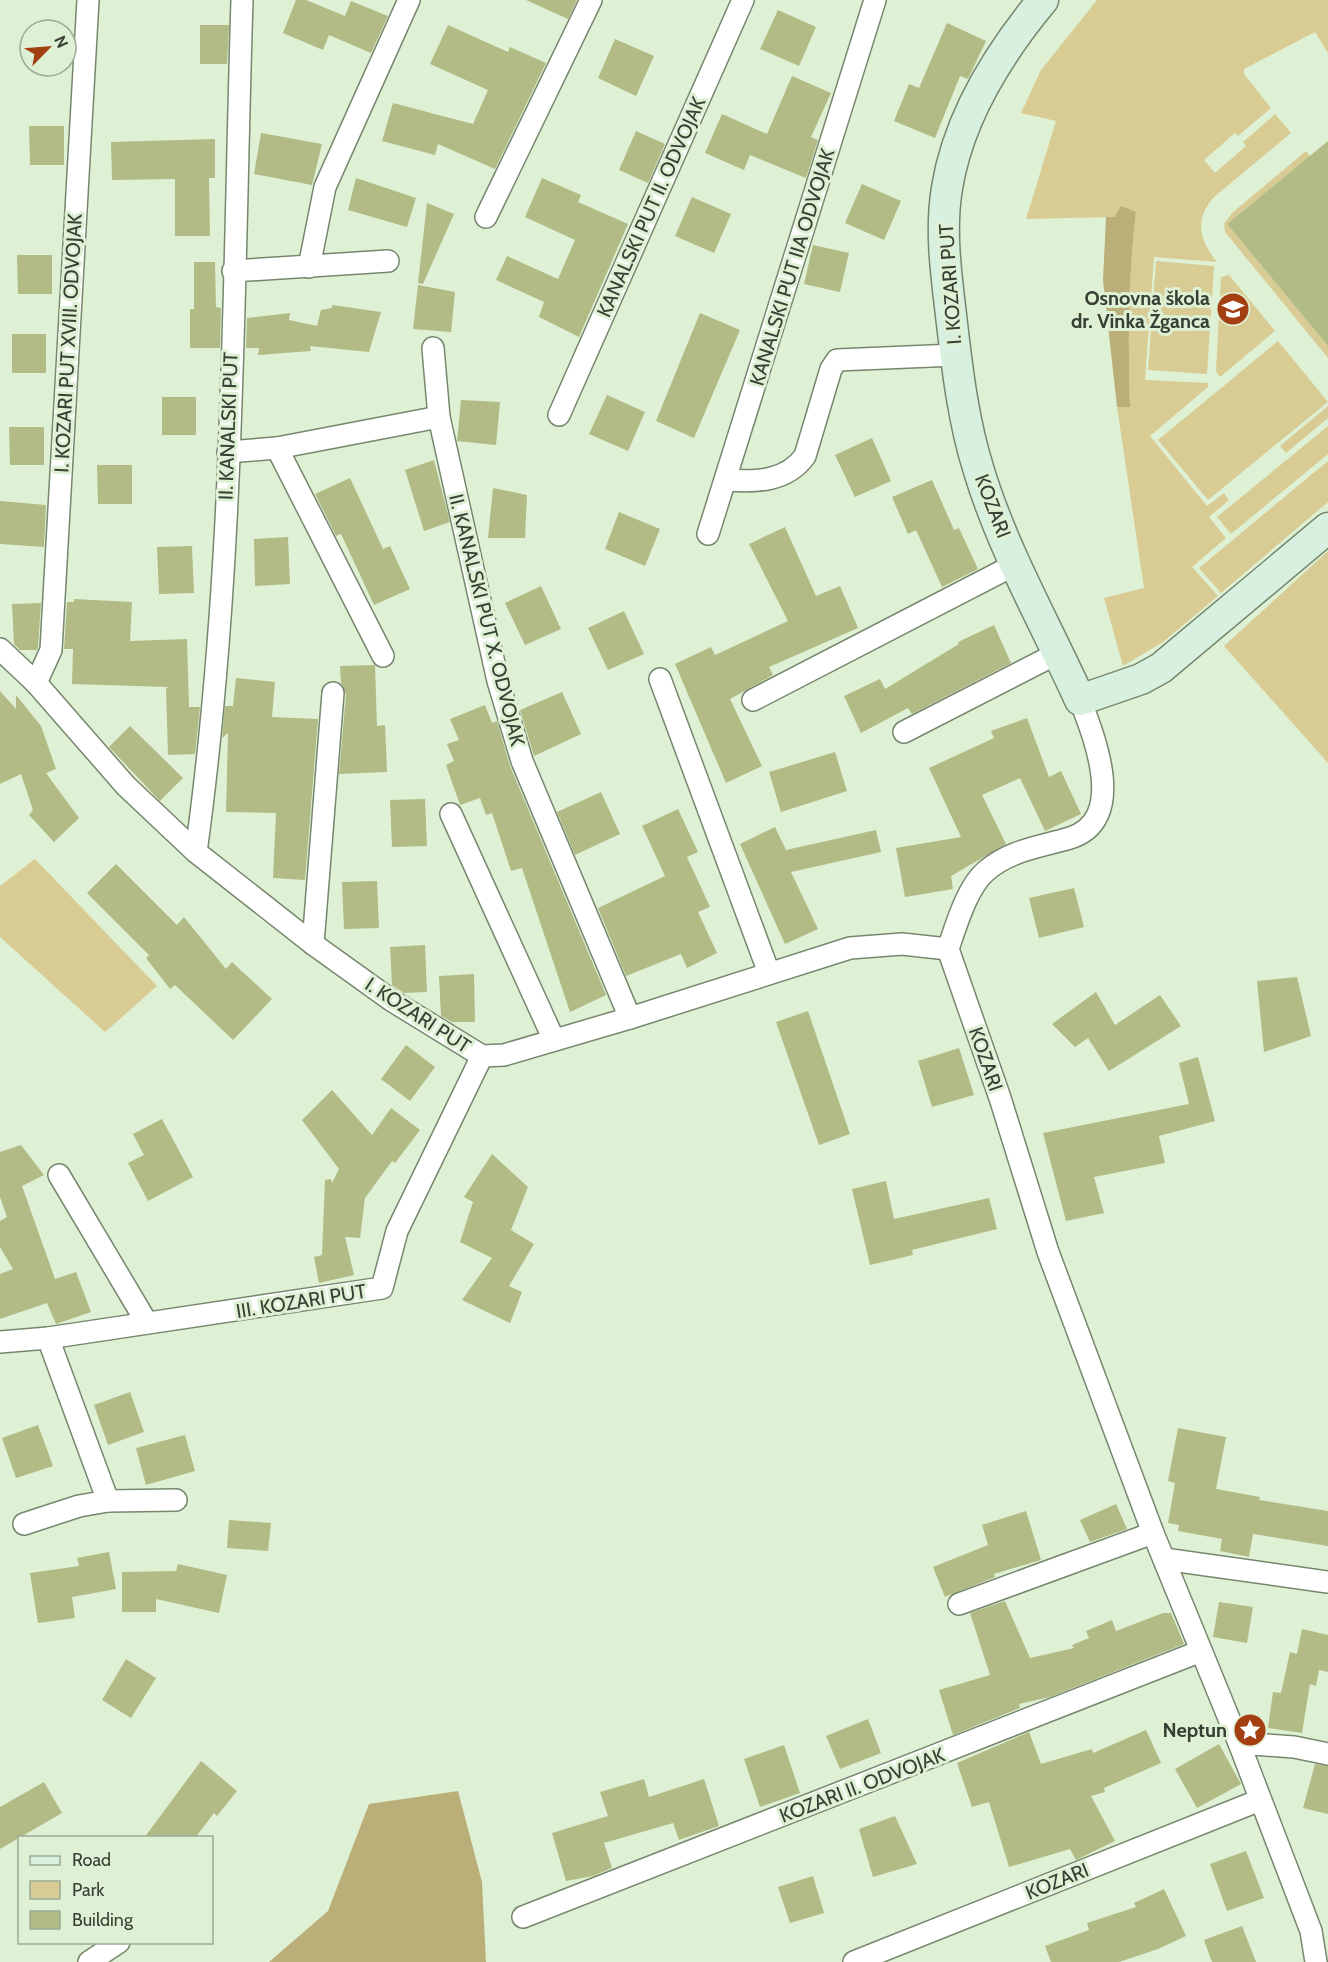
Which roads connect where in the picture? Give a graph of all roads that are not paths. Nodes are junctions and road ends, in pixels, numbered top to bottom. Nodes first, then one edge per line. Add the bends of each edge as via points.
1 (88, 0) edge
2 (242, 0) edge
3 (409, 0) edge
4 (591, 0) edge
5 (743, 0) edge
6 (875, 0) edge
7 (1036, 2) edge
8 (486, 217) dead end
9 (388, 261) dead end
10 (309, 267) junction
11 (233, 271) junction
12 (433, 348) dead end
13 (955, 355) junction
14 (559, 415) dead end
15 (440, 417) junction
16 (277, 448) junction
17 (973, 448) joint
18 (228, 452) junction
19 (727, 480) junction
20 (1328, 528) edge
21 (708, 534) dead end
22 (1016, 564) junction
23 (0, 649) edge
24 (1058, 653) junction
25 (383, 656) dead end
26 (660, 679) dead end
27 (36, 683) junction
28 (333, 693) dead end
29 (753, 700) dead end
30 (1080, 700) junction
31 (904, 732) dead end
32 (451, 814) dead end
33 (196, 852) junction
34 (313, 944) junction
35 (948, 949) junction
36 (770, 974) junction
37 (630, 1018) junction
38 (554, 1040) junction
39 (482, 1056) junction
40 (59, 1175) dead end
41 (147, 1323) junction
42 (48, 1338) junction
43 (0, 1342) edge
44 (176, 1500) dead end
45 (108, 1501) junction
46 (24, 1524) dead end
47 (1153, 1533) junction
48 (1164, 1559) junction
49 (1328, 1582) edge
50 (959, 1604) dead end
51 (1201, 1651) junction
52 (1239, 1743) junction
53 (1328, 1754) edge
54 (1260, 1800) junction
55 (523, 1917) dead end
56 (116, 1944) edge
57 (89, 1962) edge
58 (854, 1962) edge
59 (1316, 1962) edge

1 - 27 street, I. KOZARI PUT XVIII. ODVOJAK via 51,650
2 - 11 street, II. KANALSKI PUT
3 - 10 street via 325,187
4 - 8 street
5 - 14 street, KANALSKI PUT II. ODVOJAK
6 - 19 street, KANALSKI PUT IIA ODVOJAK
7 - 13 street, I. KOZARI PUT via 982,89 956,152 947,188 945,264
9 - 10 street
10 - 11 street
11 - 18 street, II. KANALSKI PUT
12 - 15 street, II. KANALSKI PUT X. ODVOJAK
13 - 17 street, I. KOZARI PUT
13 - 19 street via 837,360 805,456 797,466 765,480
15 - 16 street
15 - 37 street, II. KANALSKI PUT X. ODVOJAK via 498,681 522,761
16 - 18 street
16 - 25 street
17 - 22 street, KOZARI
18 - 33 street, II. KANALSKI PUT via 212,741
19 - 21 street, KANALSKI PUT IIA ODVOJAK
20 - 30 street via 1168,663 1141,679
22 - 24 street, KOZARI
22 - 29 street
23 - 27 street, I. KOZARI PUT
24 - 30 street, KOZARI
24 - 31 street
26 - 36 street
27 - 33 street, I. KOZARI PUT via 126,786
28 - 34 street
30 - 35 street, KOZARI via 1098,745 1104,780 1099,811 1089,827 1074,837 1010,854 984,872 964,905
32 - 38 street
33 - 34 street, I. KOZARI PUT
34 - 39 street, I. KOZARI PUT via 391,1000
35 - 36 street, I. KOZARI PUT via 902,944 850,948
35 - 47 street, KOZARI via 1048,1252
36 - 37 street, I. KOZARI PUT
37 - 38 street, I. KOZARI PUT
38 - 39 street, I. KOZARI PUT via 504,1055
39 - 41 street, III. KOZARI PUT via 397,1231 382,1288
40 - 41 street
41 - 42 street, III. KOZARI PUT
42 - 43 street, III. KOZARI PUT
42 - 45 street
44 - 45 street
45 - 46 street
47 - 48 street, KOZARI
47 - 50 street
48 - 49 street
48 - 51 street, KOZARI
51 - 52 street, KOZARI
51 - 55 street, KOZARI II. ODVOJAK
52 - 53 street
52 - 54 street, KOZARI
54 - 58 street, KOZARI
54 - 59 street, KOZARI via 1311,1931
56 - 57 street

